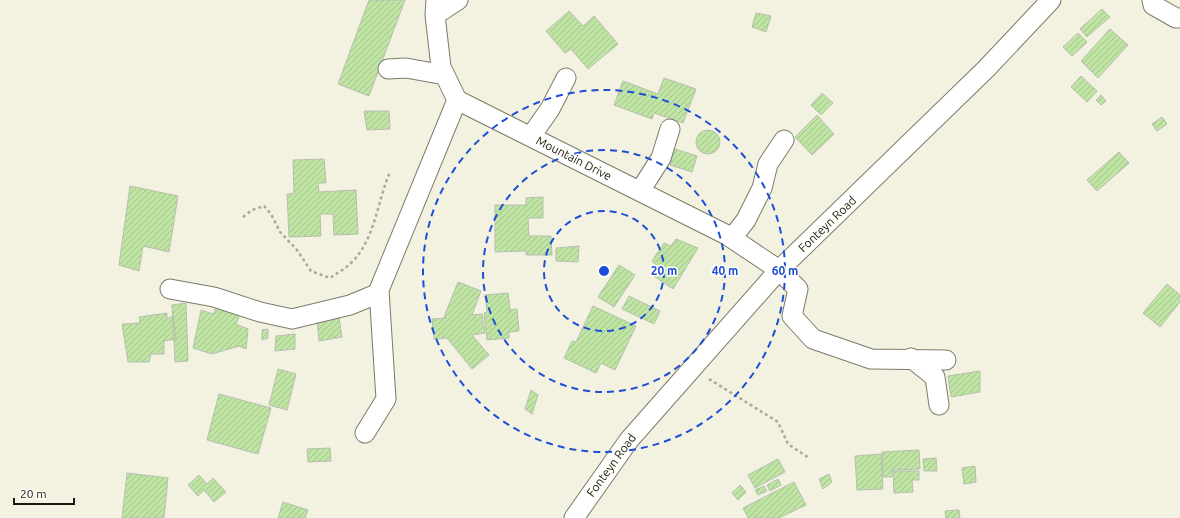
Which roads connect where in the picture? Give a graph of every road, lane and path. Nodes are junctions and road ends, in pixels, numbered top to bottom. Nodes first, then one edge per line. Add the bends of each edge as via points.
1 (458, 0) edge
2 (1051, 0) edge
3 (1152, 0) edge
4 (436, 8) edge
5 (1180, 18) edge
6 (388, 69) dead end
7 (445, 75) junction
8 (566, 78) dead end
9 (457, 100) junction
10 (670, 130) dead end
11 (530, 136) junction
12 (784, 140) dead end
13 (390, 172) dead end
14 (640, 191) junction
15 (243, 217) dead end
16 (732, 238) junction
17 (779, 270) junction
18 (170, 289) dead end
19 (379, 293) junction
20 (911, 358) junction
21 (946, 360) dead end
22 (691, 369) junction
23 (939, 405) dead end
24 (365, 432) dead end
25 (809, 458) dead end
26 (574, 518) edge

1 - 4 street
2 - 17 street, Fonteyn Road via 986,69
3 - 5 street via 1153,5
4 - 7 street via 441,67
6 - 7 street via 406,68
7 - 9 street
8 - 11 street via 550,109
9 - 11 street, Mountain Drive
9 - 19 street
10 - 14 street via 661,158
11 - 14 street, Mountain Drive
12 - 16 street via 768,164 762,188 746,220
13 - 15 path via 382,189 368,240 351,263 330,278 311,271 297,250 280,232 264,206 252,210
14 - 16 street, Mountain Drive
16 - 17 street, Mountain Drive
17 - 20 street, Mountain Drive via 798,289 792,316 813,339 871,359
17 - 22 street, Fonteyn Road
18 - 19 street via 292,319 350,305
19 - 24 street via 386,399
20 - 21 street
20 - 23 street via 935,377
22 - 25 path via 778,422 788,444
22 - 26 street, Fonteyn Road via 628,440

